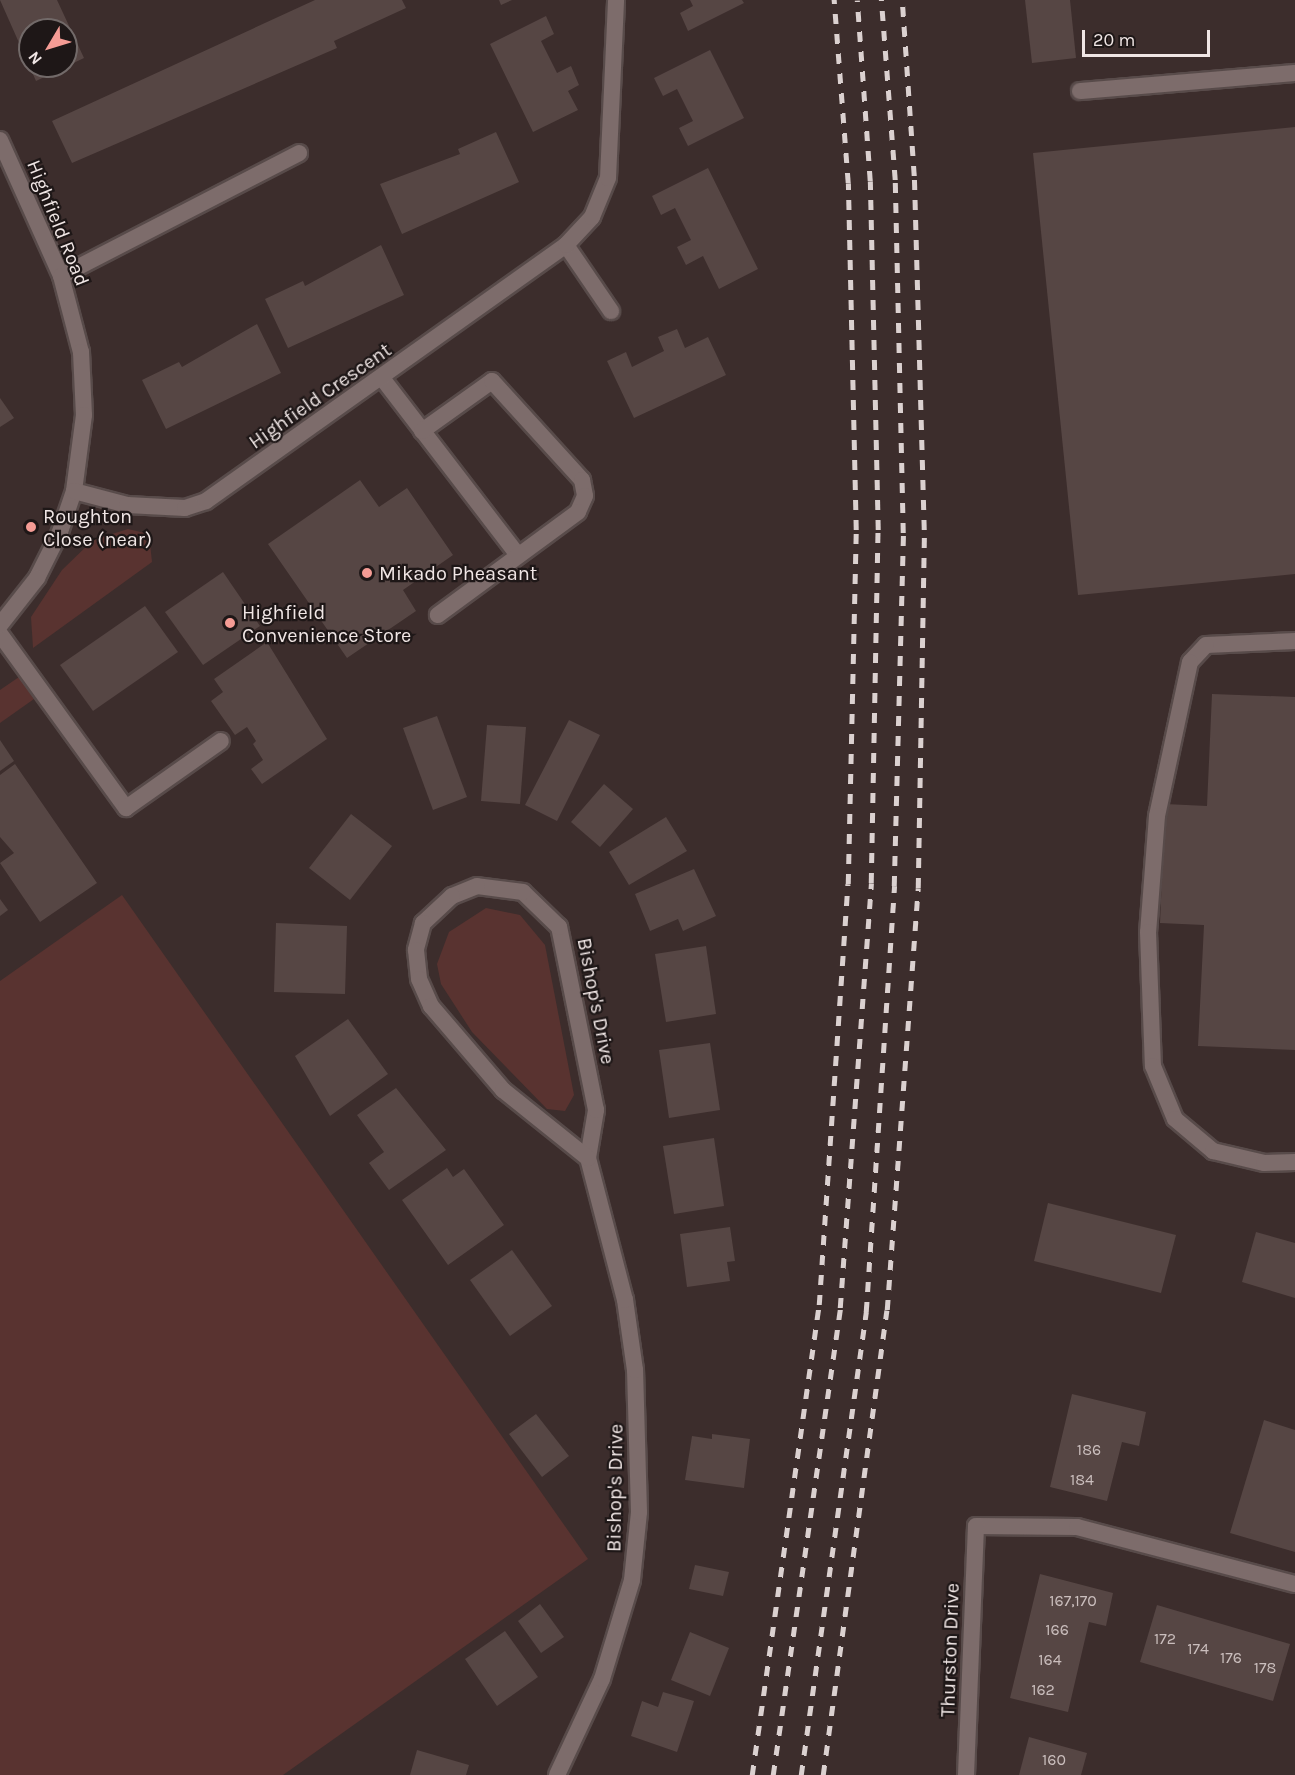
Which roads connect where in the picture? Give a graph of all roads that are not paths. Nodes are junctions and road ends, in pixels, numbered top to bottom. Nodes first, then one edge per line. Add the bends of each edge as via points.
1 (616, 0) edge
2 (1295, 73) edge
3 (1080, 91) dead end
4 (0, 140) edge
5 (299, 153) dead end
6 (566, 245) junction
7 (61, 276) junction
8 (611, 310) dead end
9 (382, 378) junction
10 (422, 430) junction
11 (74, 491) junction
12 (518, 555) junction
13 (438, 615) dead end
14 (0, 625) edge
15 (0, 634) edge
16 (1295, 641) edge
17 (221, 741) dead end
18 (588, 1158) junction
19 (1295, 1162) edge
20 (1295, 1584) edge
21 (557, 1775) edge
22 (966, 1775) edge

1 - 6 street, Highfield Crescent via 608,178 592,217
2 - 3 street
4 - 7 street, Highfield Road
5 - 7 street
6 - 8 street
6 - 9 street, Highfield Crescent
7 - 11 street, Highfield Road via 81,352 84,415
9 - 10 street
9 - 11 street, Highfield Crescent via 206,501 185,508 127,505
10 - 12 street
10 - 12 street via 492,381 582,480 585,496 578,512
11 - 14 street, Highfield Road via 37,578
12 - 13 street
15 - 17 street via 126,808
16 - 19 street via 1206,645 1190,662 1157,816 1148,932 1153,1066 1175,1119 1213,1151 1264,1163
18 - 18 street, Bishop's Drive via 503,1090 431,1006 419,979 416,951 423,923 452,896 477,886 523,892 559,927 596,1110
18 - 21 street, Bishop's Drive via 625,1300 635,1370 639,1512 621,1630
20 - 22 street, Thurston Drive via 1077,1527 976,1526

